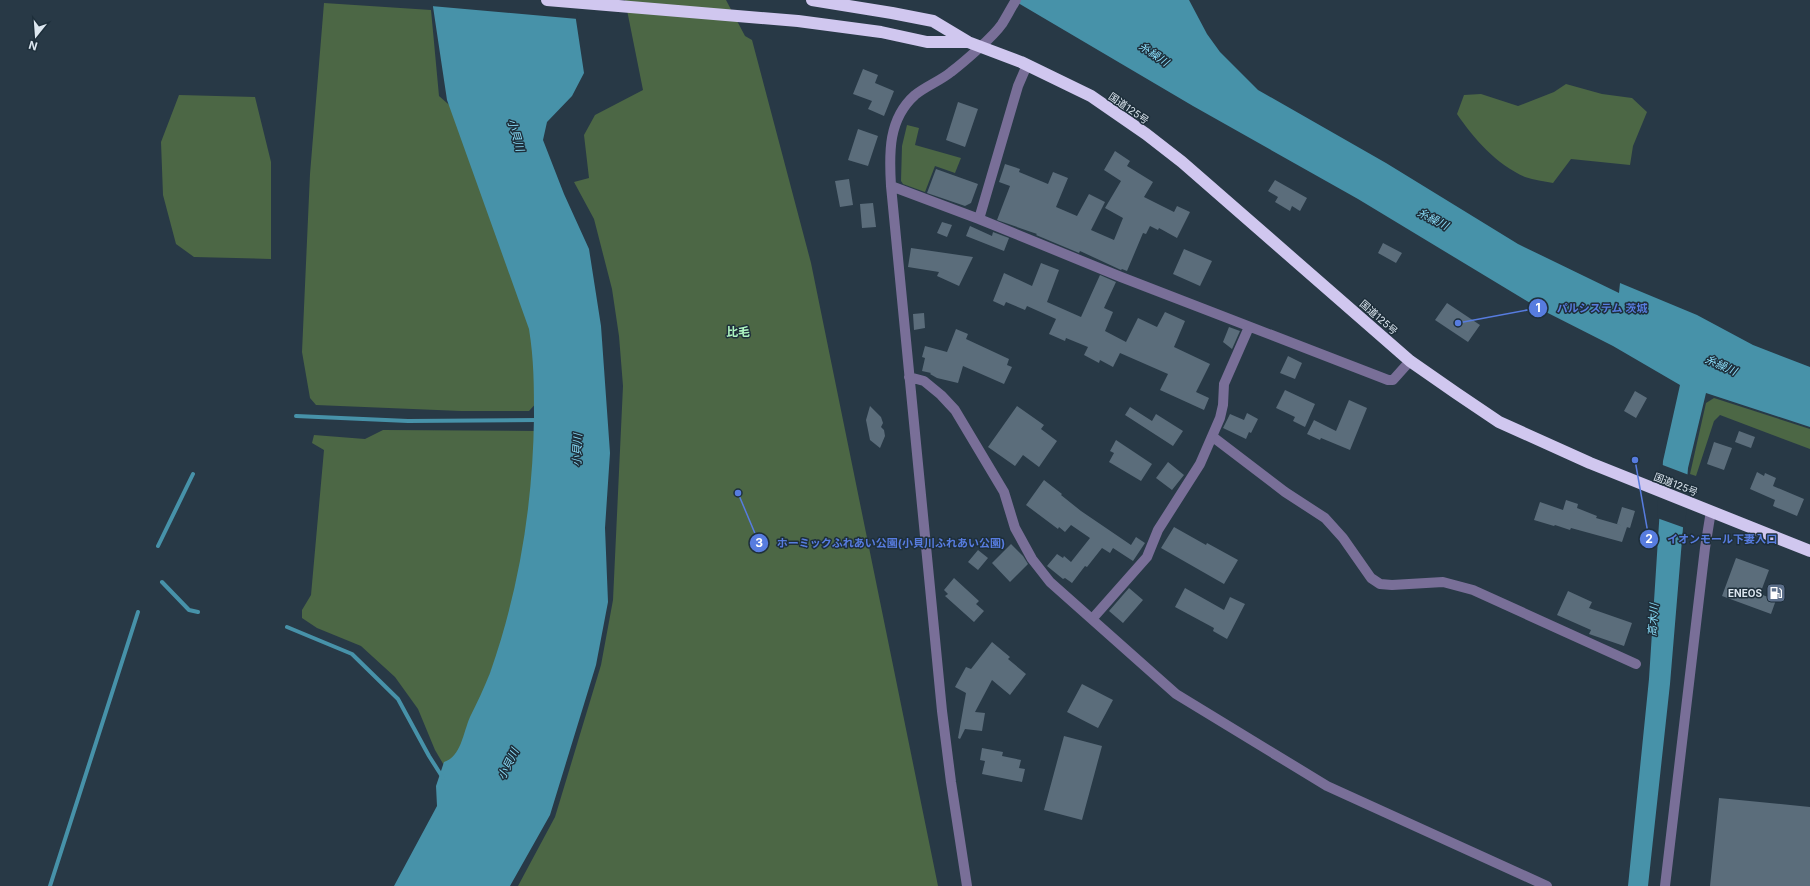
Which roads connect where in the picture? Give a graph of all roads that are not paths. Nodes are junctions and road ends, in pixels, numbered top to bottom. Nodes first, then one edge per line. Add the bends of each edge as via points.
1 (547, 0) edge
2 (812, 0) edge
3 (1016, 0) edge
4 (968, 42) junction
5 (980, 46) junction
6 (1027, 64) junction
7 (891, 186) junction
8 (979, 219) junction
9 (1249, 327) junction
10 (1410, 361) junction
11 (909, 378) junction
12 (1213, 437) junction
13 (1711, 511) junction
14 (1810, 551) edge
15 (1093, 618) junction
16 (1636, 664) dead end
17 (969, 885) edge
18 (1547, 886) edge
19 (1666, 886) edge

1 - 4 highway, 国道125号 via 798,21 881,32 927,42
2 - 4 highway, 国道125号 via 933,21
3 - 5 street via 1002,25
4 - 5 highway, 国道125号
5 - 6 highway, 国道125号
5 - 7 street via 951,73 915,95 897,118 890,145
6 - 8 street via 1018,86
6 - 10 highway, 国道125号 via 1091,96 1146,134 1182,162
7 - 8 street
7 - 11 street
8 - 9 street
9 - 10 street via 1391,380
9 - 12 street via 1224,384 1223,405
10 - 13 highway, 国道125号 via 1499,422 1590,463
11 - 15 street via 924,381 956,410 1004,492 1015,528 1032,559 1050,582
11 - 17 street via 943,719
12 - 15 street via 1193,476 1158,530 1147,557
12 - 16 street via 1285,492 1325,518 1343,538 1371,578 1380,584 1392,586 1443,582 1473,590
13 - 14 highway, 国道125号
13 - 19 street
15 - 18 street via 1176,694 1326,786

